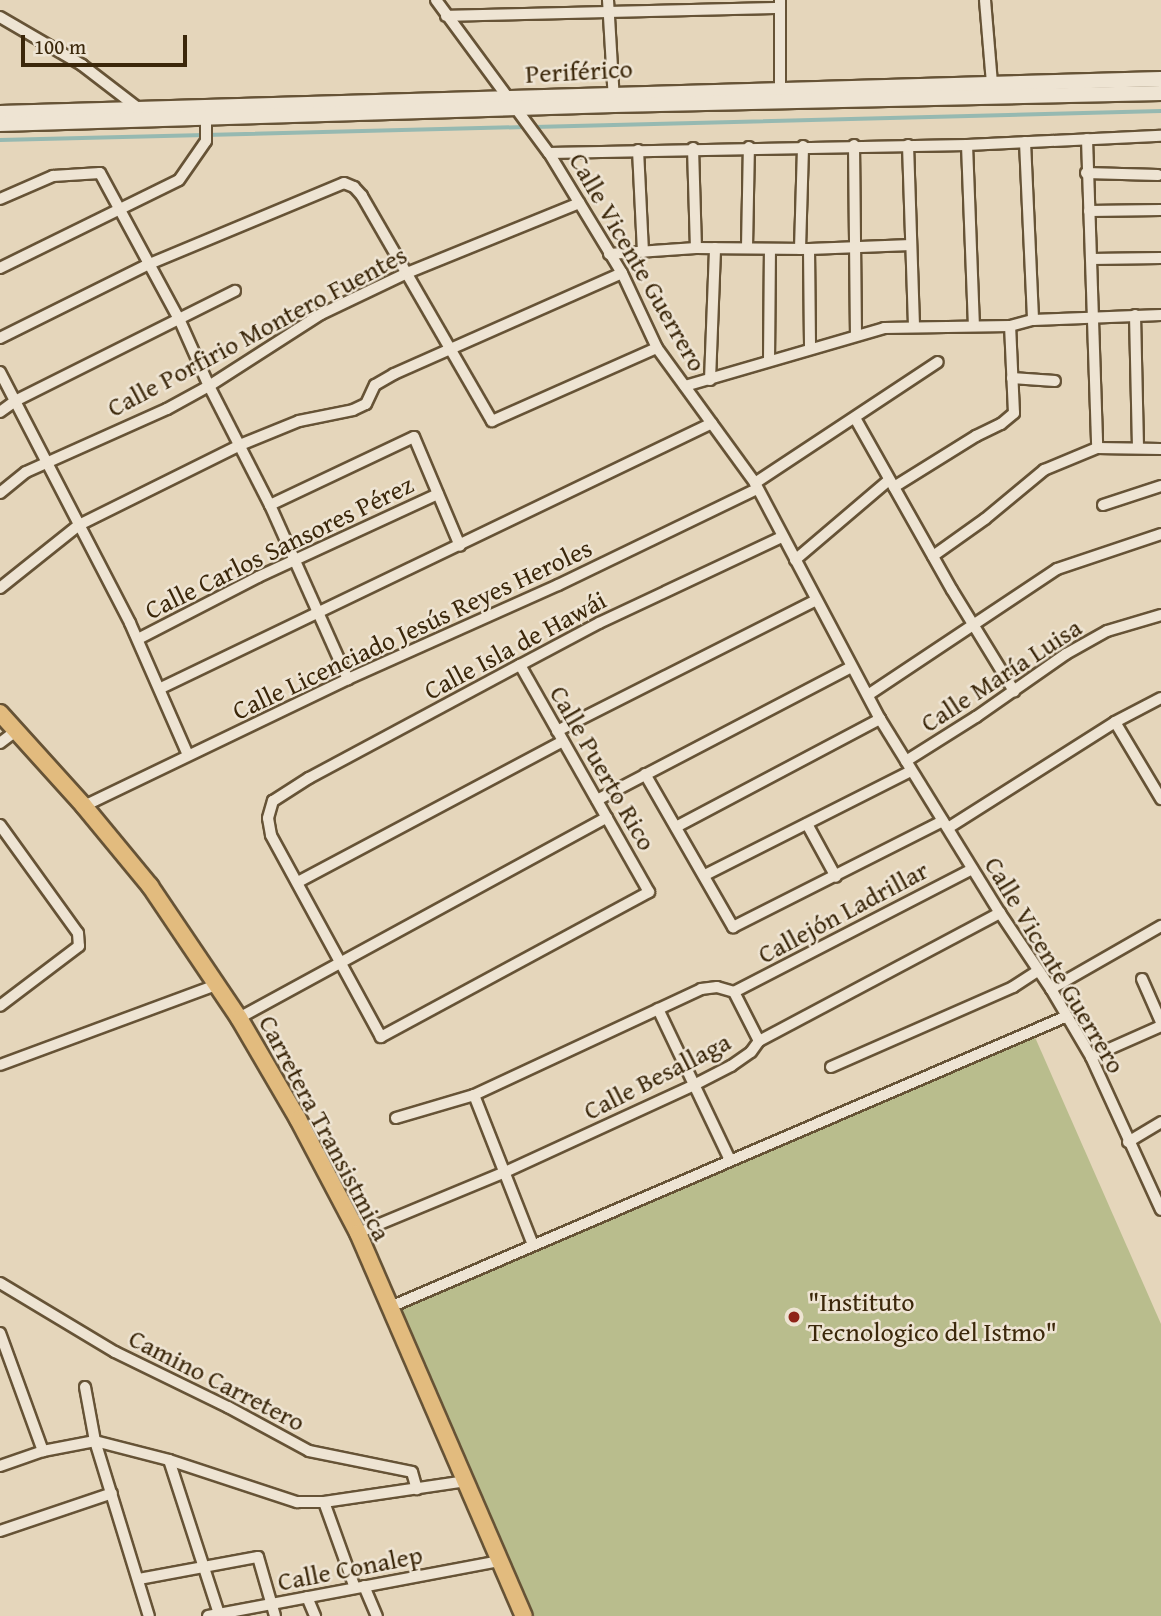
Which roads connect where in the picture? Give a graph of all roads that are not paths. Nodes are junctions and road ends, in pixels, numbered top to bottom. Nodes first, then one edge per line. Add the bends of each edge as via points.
1 (436, 0) edge
2 (985, 0) edge
3 (780, 4) edge
4 (608, 5) edge
5 (446, 16) junction
6 (0, 17) edge
7 (1161, 79) edge
8 (992, 83) junction
9 (780, 88) junction
10 (1161, 93) edge
11 (615, 99) junction
12 (512, 104) junction
13 (138, 109) junction
14 (0, 113) edge
15 (206, 118) junction
16 (0, 124) edge
17 (1161, 136) edge
18 (1087, 139) junction
19 (1025, 142) junction
20 (853, 145) junction
21 (908, 145) junction
22 (967, 145) junction
23 (803, 146) junction
24 (749, 147) junction
25 (693, 148) junction
26 (638, 150) junction
27 (549, 153) junction
28 (1087, 173) junction
29 (1158, 175) dead end
30 (0, 199) edge
31 (579, 203) junction
32 (119, 209) junction
33 (1161, 210) edge
34 (1089, 211) junction
35 (911, 245) junction
36 (856, 246) junction
37 (747, 247) junction
38 (696, 248) junction
39 (715, 248) junction
40 (770, 249) junction
41 (805, 249) junction
42 (643, 252) junction
43 (609, 254) junction
44 (1161, 258) edge
45 (1090, 260) junction
46 (147, 265) junction
47 (0, 268) edge
48 (407, 273) junction
49 (622, 273) junction
50 (235, 291) dead end
51 (1135, 315) junction
52 (1161, 315) edge
53 (1093, 317) junction
54 (1033, 320) junction
55 (180, 321) junction
56 (974, 324) junction
57 (914, 325) junction
58 (1010, 326) junction
59 (856, 334) junction
60 (0, 338) edge
61 (657, 348) junction
62 (810, 348) junction
63 (453, 349) junction
64 (769, 361) junction
65 (939, 362) dead end
66 (0, 372) edge
67 (1012, 378) junction
68 (710, 380) junction
69 (1055, 381) dead end
70 (209, 386) junction
71 (685, 386) junction
72 (15, 401) junction
73 (0, 412) edge
74 (856, 418) junction
75 (712, 423) junction
76 (240, 445) junction
77 (1097, 448) junction
78 (1138, 448) junction
79 (1161, 449) edge
80 (46, 461) junction
81 (891, 484) junction
82 (756, 486) junction
83 (1161, 486) edge
84 (0, 493) edge
85 (438, 494) junction
86 (270, 505) junction
87 (1103, 505) dead end
88 (79, 525) junction
89 (1161, 534) edge
90 (782, 537) junction
91 (460, 546) junction
92 (933, 556) junction
93 (795, 560) junction
94 (294, 561) junction
95 (0, 588) edge
96 (816, 600) junction
97 (320, 614) junction
98 (1161, 615) edge
99 (972, 624) junction
100 (138, 639) junction
101 (520, 665) junction
102 (851, 667) junction
103 (348, 679) junction
104 (161, 688) junction
105 (1014, 691) junction
106 (868, 695) junction
107 (1161, 698) edge
108 (0, 713) edge
109 (880, 719) junction
110 (1115, 722) junction
111 (17, 730) junction
112 (557, 731) junction
113 (563, 741) junction
114 (0, 743) edge
115 (188, 755) junction
116 (909, 766) junction
117 (645, 774) junction
118 (1161, 799) edge
119 (597, 800) junction
120 (84, 806) junction
121 (607, 817) junction
122 (807, 824) junction
123 (946, 824) junction
124 (0, 825) edge
125 (676, 827) junction
126 (972, 869) junction
127 (705, 875) junction
128 (836, 877) junction
129 (298, 883) junction
130 (1000, 913) junction
131 (1161, 926) edge
132 (340, 961) junction
133 (1038, 971) junction
134 (1142, 979) dead end
135 (219, 984) junction
136 (1051, 989) junction
137 (734, 992) junction
138 (0, 1006) edge
139 (658, 1009) junction
140 (1065, 1017) junction
141 (239, 1018) junction
142 (1161, 1024) edge
143 (759, 1041) junction
144 (1091, 1057) junction
145 (0, 1065) edge
146 (831, 1067) dead end
147 (694, 1085) junction
148 (474, 1095) junction
149 (396, 1118) dead end
150 (1161, 1122) edge
151 (1128, 1142) junction
152 (730, 1160) junction
153 (503, 1173) junction
154 (1161, 1210) edge
155 (358, 1233) junction
156 (533, 1245) junction
157 (0, 1283) edge
158 (388, 1308) junction
159 (0, 1333) edge
160 (85, 1387) dead end
161 (95, 1441) junction
162 (43, 1451) junction
163 (169, 1460) junction
164 (0, 1466) edge
165 (466, 1481) junction
166 (417, 1489) junction
167 (112, 1493) junction
168 (324, 1502) junction
169 (0, 1531) edge
170 (499, 1561) junction
171 (205, 1568) junction
172 (139, 1580) junction
173 (360, 1587) junction
174 (307, 1597) junction
175 (270, 1604) junction
176 (211, 1615) edge
177 (149, 1616) edge
178 (275, 1616) edge
179 (315, 1616) edge
180 (377, 1616) edge
181 (524, 1616) edge

1 - 5 street, Calle Vicente Guerrero
2 - 8 street
3 - 4 street
3 - 9 street
4 - 5 street
4 - 11 street
5 - 12 street, Calle Vicente Guerrero
6 - 13 street via 82,65
7 - 8 main road, Periférico
8 - 9 main road, Periférico
9 - 11 main road, Periférico
10 - 11 main road, Periférico
11 - 12 main road, Periférico
12 - 15 main road, Periférico
12 - 27 street, Calle Vicente Guerrero
13 - 14 main road, Periférico
13 - 15 main road, Periférico
15 - 16 main road, Periférico
15 - 32 street via 206,141 179,180
17 - 18 street
18 - 19 street
18 - 28 street
19 - 22 street
19 - 54 street
20 - 21 street
20 - 23 street
20 - 36 street
21 - 22 street
21 - 35 street
22 - 56 street
23 - 24 street
23 - 41 street
24 - 25 street
24 - 37 street
25 - 26 street
25 - 38 street
26 - 27 street
26 - 42 street
27 - 31 street, Calle Vicente Guerrero
28 - 29 street
28 - 34 street
30 - 32 street via 53,176 100,173
31 - 43 street, Calle Vicente Guerrero
31 - 48 street, Calle Porfirio Montero Fuentes
32 - 46 street
32 - 47 street
33 - 34 street
34 - 45 street
35 - 36 street
35 - 57 street
36 - 41 street
36 - 59 street
37 - 39 street
37 - 40 street
38 - 39 street
38 - 42 street
39 - 68 street
40 - 41 street
40 - 64 street
41 - 62 street
42 - 43 street
43 - 49 street, Calle Vicente Guerrero
44 - 45 street
45 - 53 street
46 - 48 street via 344,183 354,187
46 - 55 street
46 - 60 street
48 - 63 street
48 - 70 street, Calle Porfirio Montero Fuentes via 321,314
49 - 61 street, Calle Vicente Guerrero
49 - 63 street
50 - 55 street
51 - 52 street
51 - 53 street
51 - 78 street
53 - 54 street
53 - 77 street
54 - 58 street
55 - 70 street
55 - 72 street
56 - 57 street
56 - 58 street
57 - 59 street
58 - 67 street
59 - 62 street
61 - 63 street via 492,421
61 - 71 street, Calle Vicente Guerrero
62 - 64 street
63 - 76 street via 375,385 366,404 353,410 299,421
64 - 68 street
65 - 74 street, Calle Licenciado Jesús Reyes Heroles
66 - 72 street
67 - 69 street
67 - 81 street via 1014,413
68 - 71 street
70 - 76 street
70 - 80 street, Calle Porfirio Montero Fuentes
71 - 75 street, Calle Vicente Guerrero
72 - 73 street
72 - 80 street
74 - 81 street
74 - 82 street, Calle Licenciado Jesús Reyes Heroles
75 - 82 street, Calle Vicente Guerrero
75 - 91 street
76 - 86 street
76 - 88 street
77 - 78 street
77 - 92 street via 1044,470
78 - 79 street
80 - 84 street, Calle Porfirio Montero Fuentes
80 - 88 street
81 - 92 street
81 - 93 street
82 - 90 street, Calle Vicente Guerrero
82 - 103 street, Calle Licenciado Jesús Reyes Heroles via 558,586
83 - 87 street
85 - 86 street via 414,437
85 - 91 street
85 - 94 street, Calle Carlos Sansores Pérez
86 - 94 street
88 - 95 street
88 - 100 street
89 - 99 street via 1057,569
90 - 93 street, Calle Vicente Guerrero
90 - 101 street, Calle Isla de Hawái
91 - 97 street
92 - 99 street
93 - 96 street, Calle Vicente Guerrero
94 - 97 street
94 - 100 street, Calle Carlos Sansores Pérez
96 - 102 street, Calle Vicente Guerrero
96 - 112 street
97 - 103 street
97 - 104 street
98 - 105 street, Calle María Luisa via 1107,631
99 - 105 street
99 - 106 street
100 - 104 street
101 - 112 street, Calle Puerto Rico
101 - 129 street, Calle Isla de Hawái via 273,801 268,818 271,835
102 - 106 street, Calle Vicente Guerrero
102 - 117 street
103 - 115 street, Calle Licenciado Jesús Reyes Heroles
104 - 115 street
105 - 116 street, Calle María Luisa
106 - 109 street, Calle Vicente Guerrero
107 - 110 street
108 - 111 main road, Carretera Transistmica
109 - 116 street, Calle Vicente Guerrero
109 - 125 street
110 - 118 street
110 - 123 street
111 - 114 street
111 - 120 main road, Carretera Transistmica
112 - 113 street, Calle Puerto Rico
113 - 119 street, Calle Puerto Rico
113 - 129 street
115 - 120 street, Calle Licenciado Jesús Reyes Heroles
116 - 122 street, Calle María Luisa
116 - 123 street, Calle Vicente Guerrero
117 - 119 street
117 - 125 street
119 - 121 street, Calle Puerto Rico
120 - 135 main road, Carretera Transistmica via 150,886
121 - 132 street
121 - 132 street, Calle Puerto Rico via 649,892 381,1037
122 - 127 street, Calle María Luisa
122 - 128 street
123 - 126 street, Calle Vicente Guerrero
123 - 128 street
124 - 138 street via 78,933 79,946
125 - 127 street
126 - 130 street, Calle Vicente Guerrero
126 - 137 street, Callejón Ladrillar
127 - 128 street via 733,927
129 - 132 street
130 - 133 street, Calle Vicente Guerrero
130 - 143 street, Calle Besallaga
131 - 136 street
132 - 141 street
133 - 136 street, Calle Vicente Guerrero
133 - 146 street
134 - 142 street
135 - 141 main road, Carretera Transistmica
135 - 145 street
136 - 140 street, Calle Vicente Guerrero
137 - 139 street via 717,986 701,989
137 - 143 street
139 - 147 street
139 - 148 street
140 - 144 street, Calle Vicente Guerrero
140 - 152 street
141 - 155 main road, Carretera Transistmica
142 - 144 street
143 - 147 street, Calle Besallaga via 731,1066
144 - 151 street, Calle Vicente Guerrero
147 - 152 street
147 - 153 street, Calle Besallaga
148 - 149 street
148 - 153 street
150 - 151 street
151 - 154 street, Calle Vicente Guerrero
152 - 156 street
153 - 155 street, Calle Besallaga
153 - 156 street
155 - 158 main road, Carretera Transistmica
156 - 158 street
157 - 166 street, Camino Carretero via 115,1352 309,1451 412,1472
158 - 165 main road, Carretera Transistmica
159 - 162 street
160 - 161 street
161 - 162 street
161 - 163 street
161 - 167 street
162 - 164 street
163 - 168 street via 296,1502
163 - 171 street
165 - 166 street
165 - 170 main road, Carretera Transistmica
166 - 168 street
167 - 169 street
167 - 172 street
168 - 173 street
170 - 173 street, Calle Conalep
170 - 181 main road, Carretera Transistmica
171 - 172 street
171 - 175 street via 258,1557
171 - 176 street
172 - 177 street
173 - 174 street, Calle Conalep
173 - 180 street
174 - 175 street, Calle Conalep
174 - 179 street
175 - 176 street, Calle Conalep
175 - 178 street

